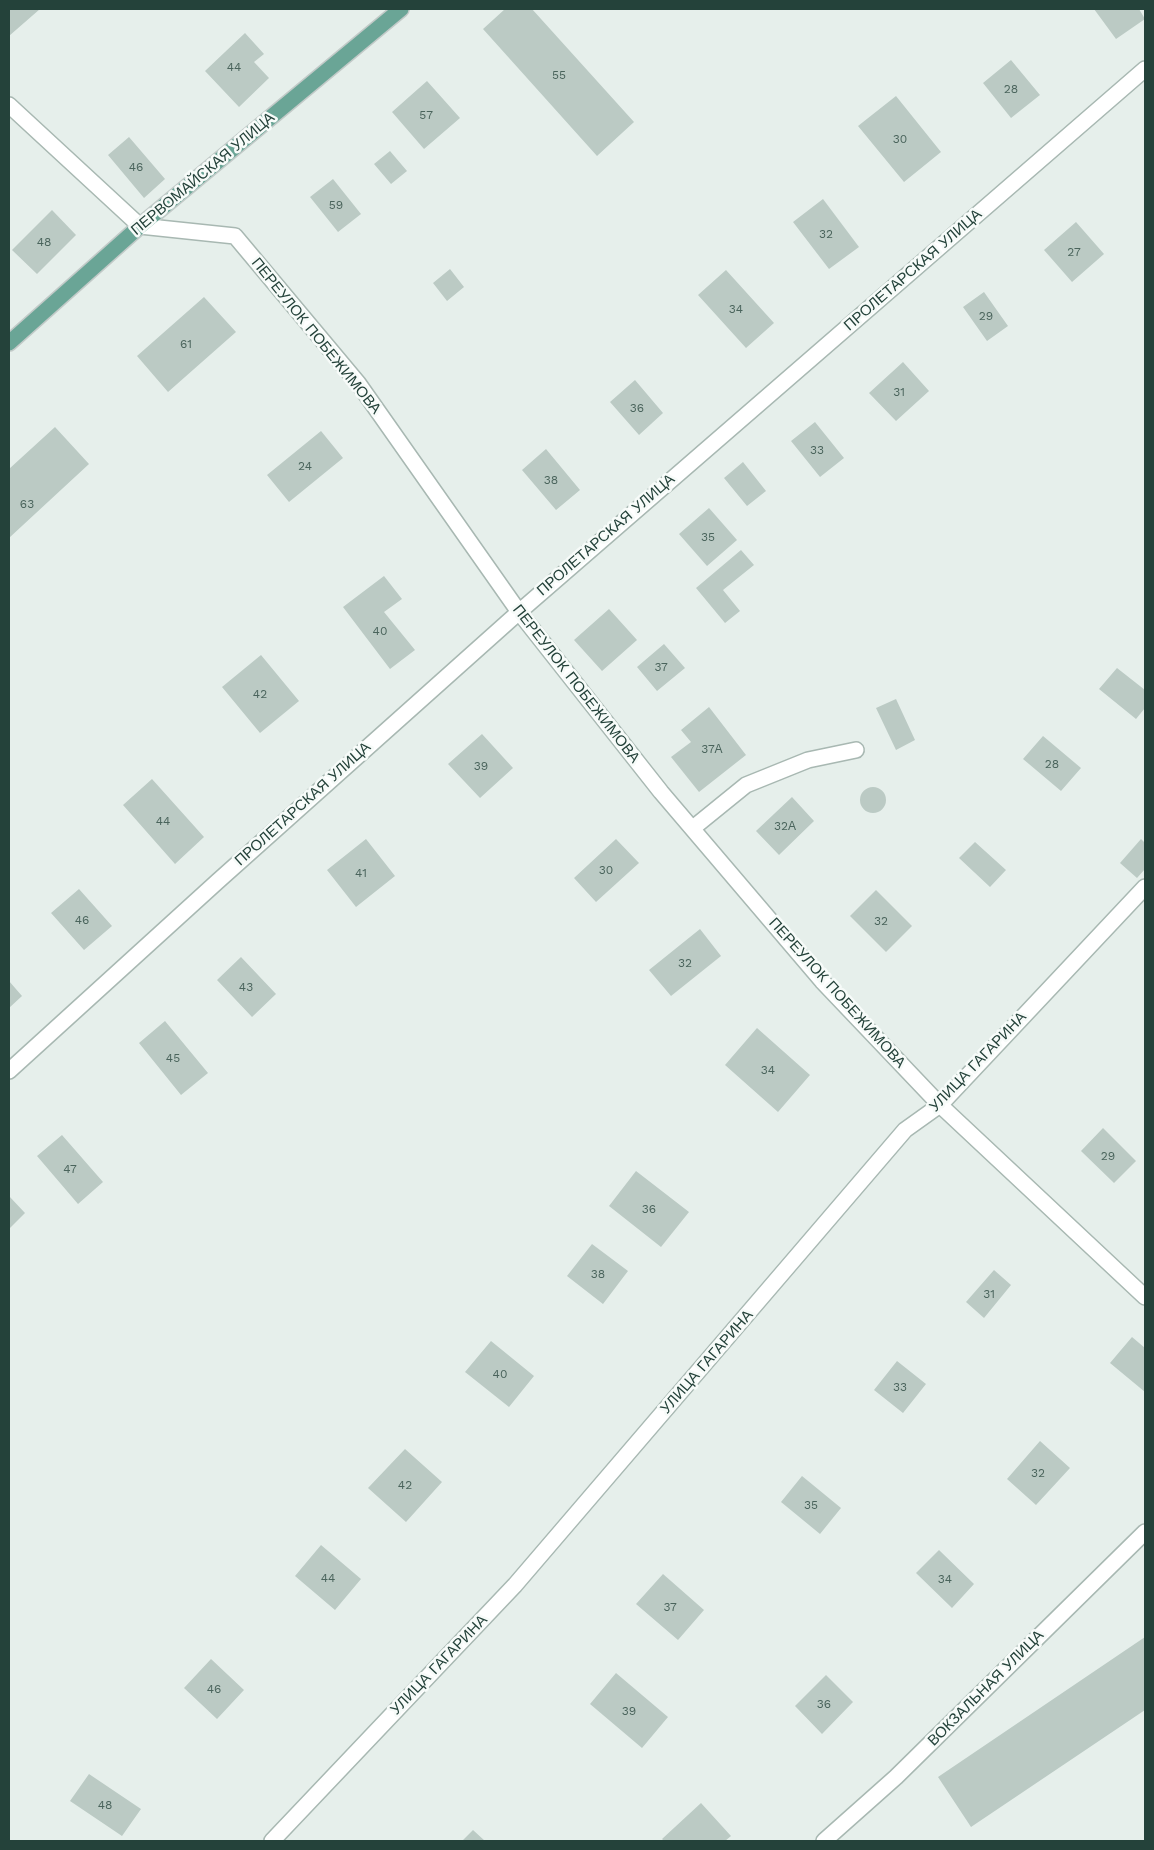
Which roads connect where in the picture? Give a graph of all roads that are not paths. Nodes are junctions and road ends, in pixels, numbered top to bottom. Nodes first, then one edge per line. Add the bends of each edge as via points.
1 (401, 9) edge
2 (1145, 69) edge
3 (9, 105) edge
4 (140, 226) junction
5 (9, 344) edge
6 (519, 612) junction
7 (856, 750) dead end
8 (693, 828) junction
9 (1145, 886) edge
10 (9, 1071) edge
11 (940, 1105) junction
12 (1145, 1297) edge
13 (1145, 1532) edge
14 (272, 1841) edge
15 (824, 1841) edge

1 - 4 main road, ПЕРВОМАЙСКАЯ УЛИЦА
2 - 6 street, ПРОЛЕТАРСКАЯ УЛИЦА
3 - 4 street
4 - 5 main road, ПЕРВОМАЙСКАЯ УЛИЦА
4 - 6 street, ПЕРЕУЛОК ПОБЕЖИМОВА via 235,236 358,383
6 - 8 street, ПЕРЕУЛОК ПОБЕЖИМОВА
6 - 10 street, ПРОЛЕТАРСКАЯ УЛИЦА
7 - 8 street via 808,760 746,785
8 - 11 street, ПЕРЕУЛОК ПОБЕЖИМОВА via 822,981
9 - 11 street, УЛИЦА ГАГАРИНА
11 - 12 street, ПЕРЕУЛОК ПОБЕЖИМОВА
11 - 14 street, УЛИЦА ГАГАРИНА via 905,1130 515,1585
13 - 15 street, ВОКЗАЛЬНАЯ УЛИЦА via 896,1777

